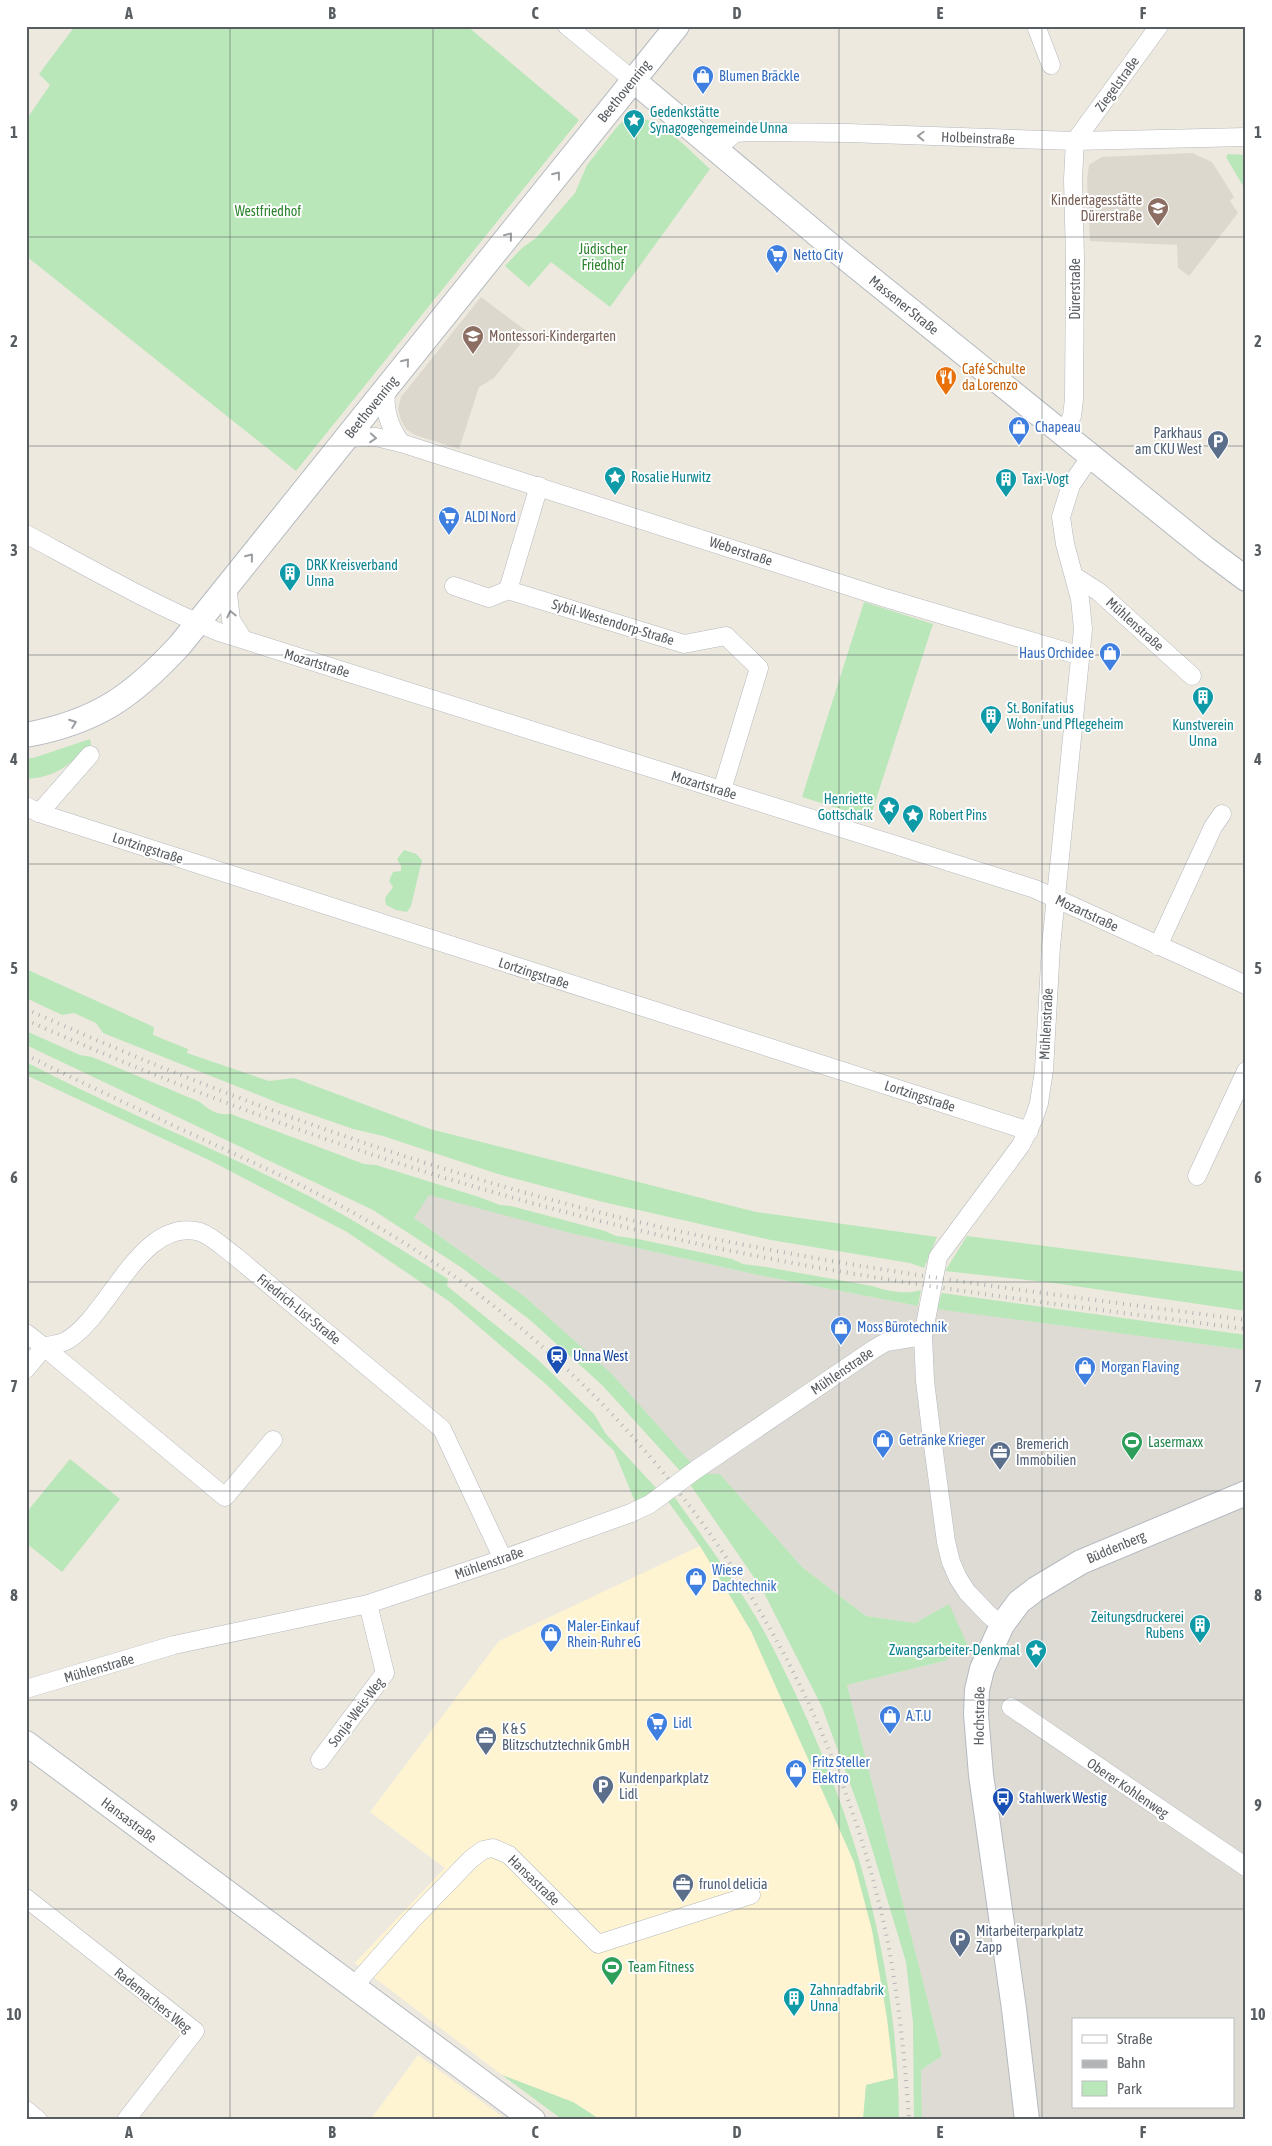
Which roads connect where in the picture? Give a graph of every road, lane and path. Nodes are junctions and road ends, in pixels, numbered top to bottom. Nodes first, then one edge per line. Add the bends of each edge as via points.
1 (567, 26) edge
2 (676, 26) edge
3 (1036, 26) edge
4 (1159, 26) edge
5 (1051, 65) dead end
6 (633, 80) junction
7 (1246, 137) edge
8 (1074, 141) junction
9 (716, 149) junction
10 (386, 387) junction
11 (1064, 434) junction
12 (346, 438) junction
13 (401, 443) junction
14 (1091, 456) junction
15 (539, 486) junction
16 (26, 534) edge
17 (1074, 576) junction
18 (1246, 579) edge
19 (227, 585) junction
20 (454, 586) dead end
21 (508, 590) junction
22 (198, 623) junction
23 (243, 640) junction
24 (1081, 656) junction
25 (1192, 676) dead end
26 (26, 735) edge
27 (90, 755) dead end
28 (722, 790) junction
29 (33, 809) edge
30 (1222, 814) dead end
31 (1056, 899) junction
32 (1158, 946) junction
33 (1246, 985) edge
34 (1246, 1071) edge
35 (1028, 1131) junction
36 (1197, 1176) dead end
37 (26, 1333) edge
38 (923, 1336) junction
39 (44, 1347) junction
40 (26, 1369) edge
41 (273, 1440) dead end
42 (1246, 1493) edge
43 (503, 1559) junction
44 (368, 1604) junction
45 (1002, 1625) junction
46 (26, 1689) edge
47 (1011, 1707) dead end
48 (26, 1743) edge
49 (320, 1760) dead end
50 (1246, 1867) edge
51 (751, 1895) dead end
52 (26, 1898) edge
53 (353, 1987) junction
54 (26, 2110) edge
55 (38, 2120) edge
56 (126, 2120) edge
57 (533, 2120) edge
58 (1027, 2120) edge

1 - 6 street, Massener Straße
2 - 6 main road, Beethovenring
3 - 5 street
4 - 8 street, Ziegelstraße
6 - 9 main road, Massener Straße
10 -> 6 main road, Beethovenring
7 - 8 street, Holbeinstraße
8 -> 9 street, Holbeinstraße via 750,132 735,134
8 - 11 street, Dürerstraße via 1074,399 1072,416
9 - 11 main road, Massener Straße via 836,251
10 - 12 main road, Beethovenring
10 - 13 street via 388,422
11 - 14 main road, Massener Straße
12 -> 13 street, Weberstraße via 376,437
19 -> 12 main road, Beethovenring
13 - 15 street, Weberstraße
14 - 17 street, Mühlenstraße via 1071,485 1061,517
14 - 18 main road, Massener Straße
15 - 21 street
15 - 24 street, Weberstraße
16 - 22 street, Mozartstraße
17 - 24 street, Mühlenstraße via 1083,629
17 - 25 street, Mühlenstraße via 1099,592
19 - 22 main road, Beethovenring
23 -> 19 street via 231,620
20 - 21 street via 489,598
21 - 28 street, Sybil-Westendorp-Straße via 684,644 726,636 759,668
22 - 23 street, Mozartstraße
26 -> 22 main road, Beethovenring via 76,723 113,704 162,665
23 - 28 street, Mozartstraße
24 - 31 street, Mühlenstraße
27 - 29 street, Lortzingstraße
28 - 31 street, Mozartstraße via 1035,889
29 - 35 street, Lortzingstraße
30 - 32 street
31 - 32 street, Mozartstraße
31 - 35 street, Mühlenstraße via 1043,1079 1039,1103
32 - 33 street, Mozartstraße
34 - 36 street
35 - 38 street, Mühlenstraße via 938,1257
37 - 39 street
38 - 43 street, Mühlenstraße, bridge via 886,1342 874,1349 650,1504
38 - 45 street via 931,1430 951,1562 967,1592
39 - 40 street
39 - 41 street via 225,1497
39 - 43 street, Friedrich-List-Straße via 66,1341 84,1325 151,1244 172,1232 202,1233 235,1256 442,1429
42 - 45 main road, Büddenberg via 1062,1572 1019,1602
43 - 44 street, Mühlenstraße
44 - 46 street, Mühlenstraße via 174,1645
44 - 49 street, Sonja-Weis-Weg via 385,1673
45 - 58 main road, Hochstraße via 982,1669 976,1714 981,1775
47 - 50 street, Oberer Kohlenweg
48 - 53 main road, Hansastraße
51 - 53 street, Hansastraße via 598,1944 509,1855 493,1848 483,1850 412,1920
52 - 56 street, Rademachers Weg via 195,2031
53 - 57 main road, Hansastraße
54 - 55 street

